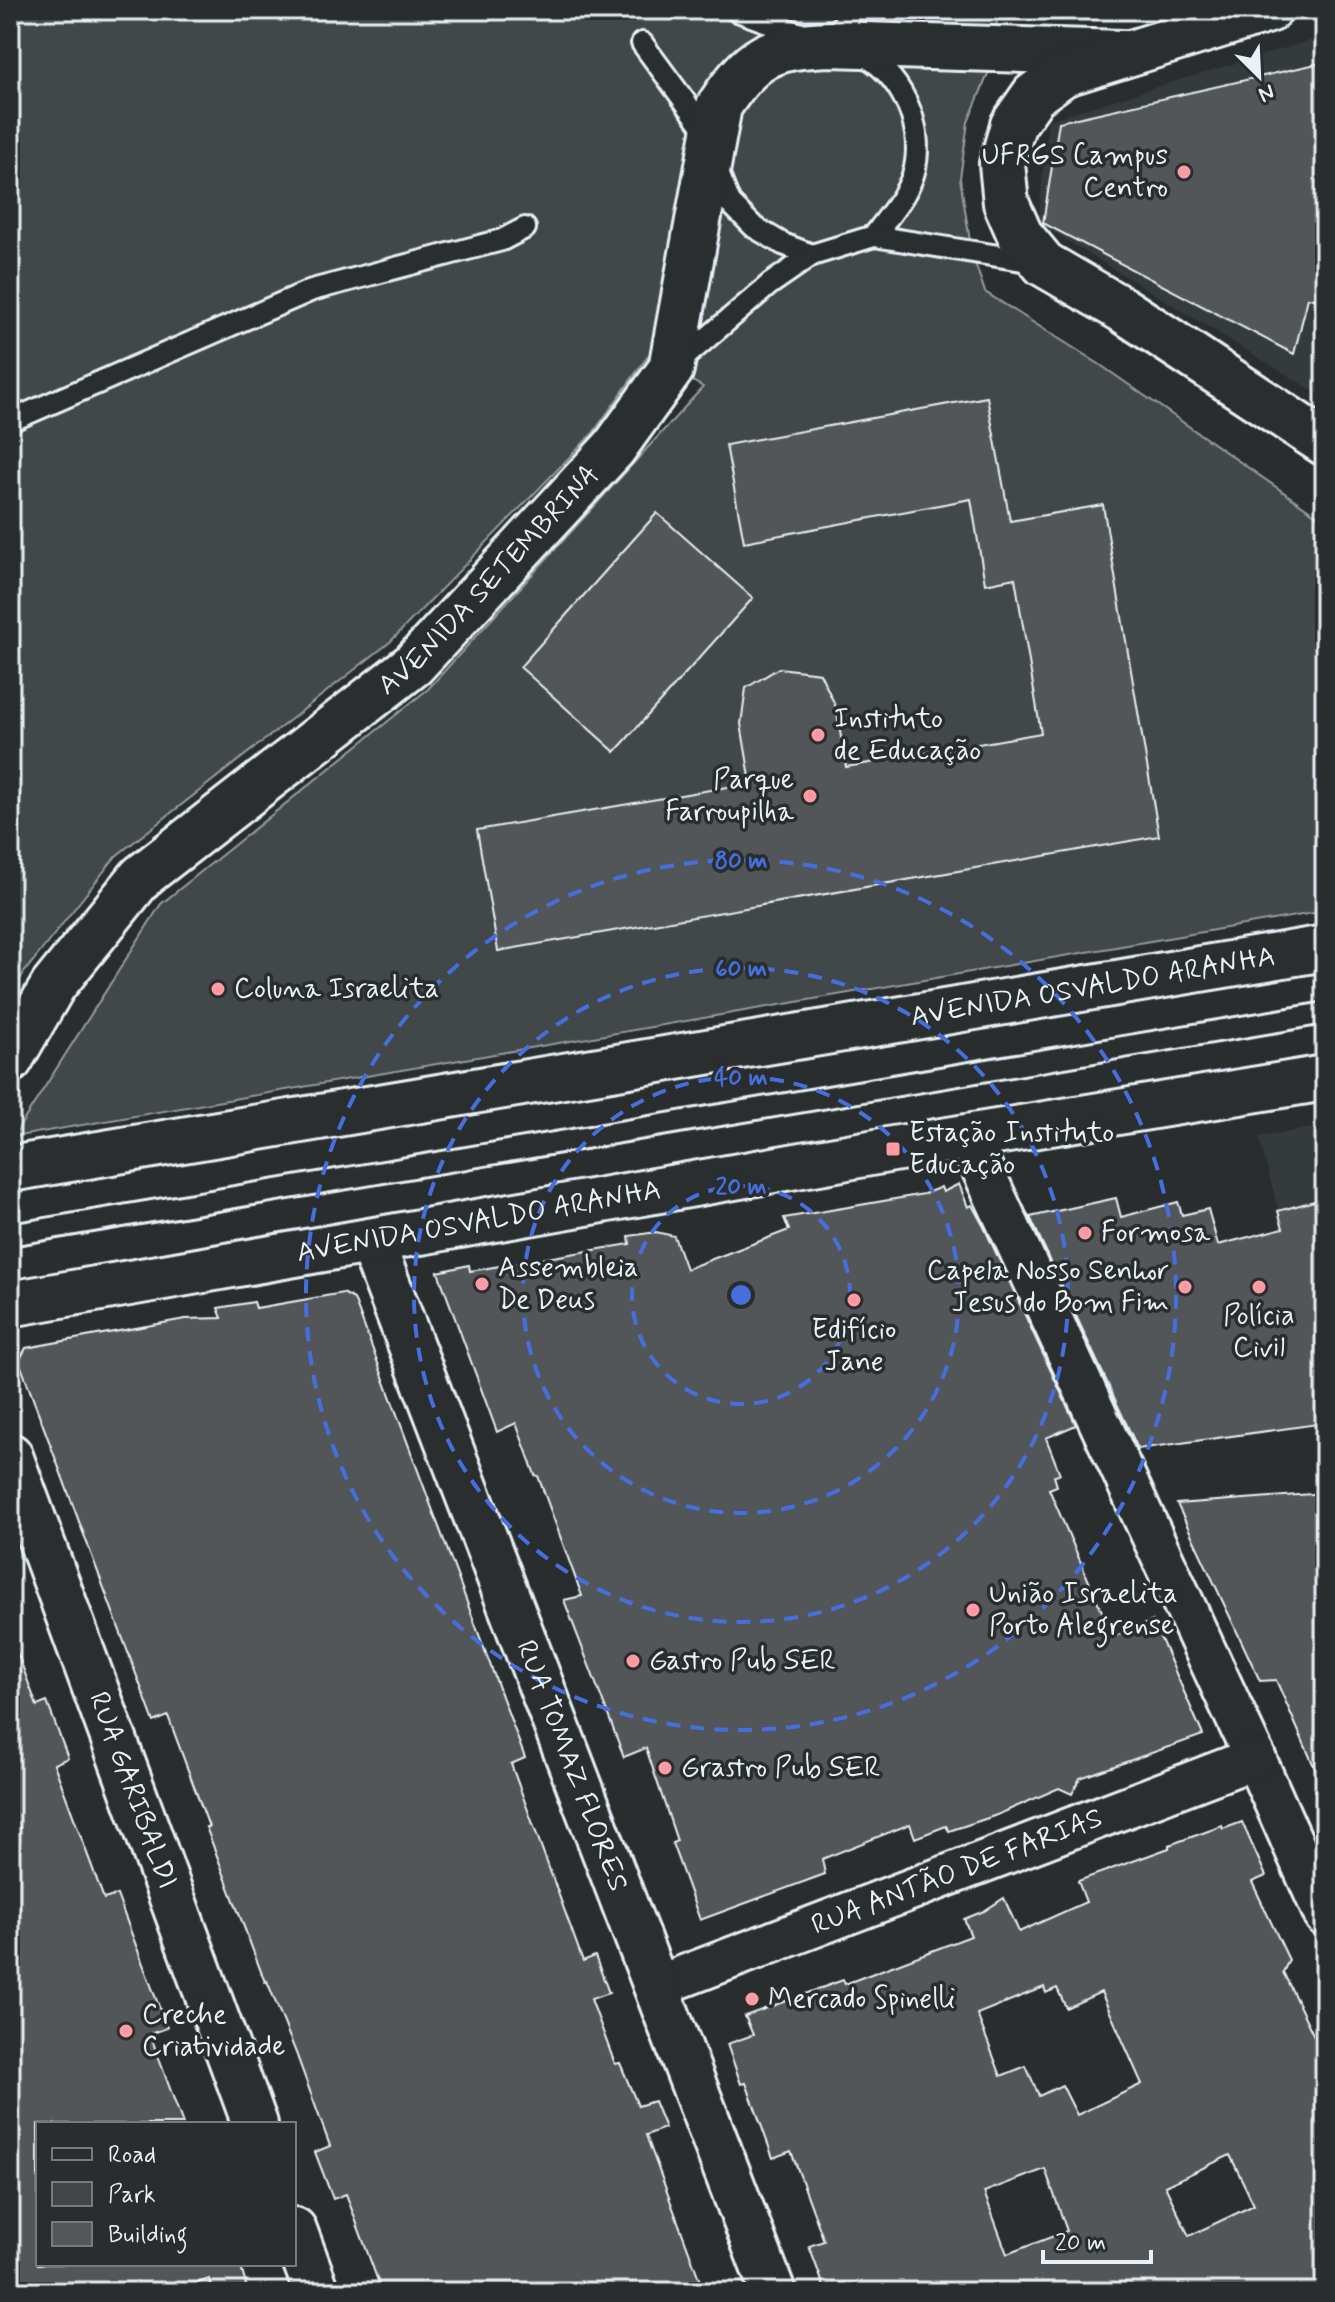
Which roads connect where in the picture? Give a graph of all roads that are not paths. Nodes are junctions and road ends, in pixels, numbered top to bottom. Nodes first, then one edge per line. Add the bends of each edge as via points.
1 (735, 10) edge
2 (1269, 10) edge
3 (841, 27) edge
4 (642, 43) dead end
5 (1123, 53) junction
6 (713, 140) junction
7 (525, 228) dead end
8 (874, 236) junction
9 (812, 255) junction
10 (1044, 264) junction
11 (671, 369) junction
12 (10, 421) edge
13 (1325, 443) edge
14 (1325, 948) edge
15 (1325, 1013) edge
16 (10, 1060) edge
17 (1325, 1078) edge
18 (968, 1138) junction
19 (10, 1169) edge
20 (10, 1235) edge
21 (371, 1241) junction
22 (10, 1304) edge
23 (10, 1456) edge
24 (1255, 1758) junction
25 (1325, 1916) edge
26 (658, 1986) junction
27 (254, 2122) edge
28 (296, 2235) edge
29 (317, 2292) edge
30 (773, 2292) edge

1 - 3 lane
2 - 5 street
3 - 5 street, AVENIDA SETEMBRINA
3 - 6 street, AVENIDA SETEMBRINA via 763,56 738,77 719,106
3 - 8 lane, AVENIDA SETEMBRINA via 907,101 915,134 915,167 903,198
4 - 6 lane
5 - 10 street via 1063,74 1034,95 1013,125 1002,164 1006,203 1020,235
6 - 9 lane via 716,172 730,203 754,227
6 - 11 street, AVENIDA SETEMBRINA
7 - 12 lane via 502,240 312,290
8 - 9 lane
8 - 10 lane
9 - 11 lane
10 - 13 street
11 - 16 street, AVENIDA SETEMBRINA via 614,448 413,665 141,877 53,986
14 - 19 street, AVENIDA OSVALDO ARANHA
15 - 20 lane
17 - 18 street, AVENIDA OSVALDO ARANHA
18 - 21 street, AVENIDA OSVALDO ARANHA
18 - 24 street
21 - 22 street, AVENIDA OSVALDO ARANHA
21 - 26 street, RUA TOMAZ FLORES
23 - 27 street, RUA GARIBALDI
24 - 25 street
24 - 26 street, RUA ANTÃO DE FARIAS
26 - 30 street, RUA TOMAZ FLORES
28 - 29 street

